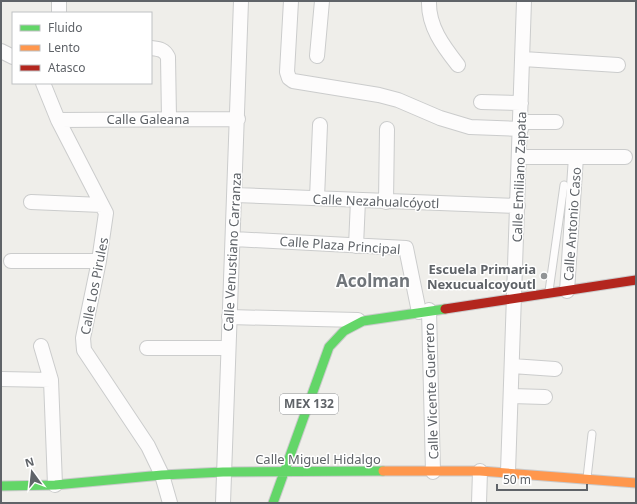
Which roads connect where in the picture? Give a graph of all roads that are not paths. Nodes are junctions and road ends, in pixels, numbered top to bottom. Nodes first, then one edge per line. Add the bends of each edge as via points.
1 (59, 1) edge
2 (241, 1) edge
3 (291, 1) edge
4 (322, 1) edge
5 (429, 1) edge
6 (524, 1) edge
7 (59, 12) edge
8 (152, 48) edge
9 (1, 51) edge
10 (12, 56) edge
11 (317, 56) dead end
12 (523, 59) junction
13 (458, 65) dead end
14 (618, 65) dead end
15 (43, 84) edge
16 (481, 102) dead end
17 (522, 103) junction
18 (169, 118) junction
19 (238, 119) junction
20 (58, 120) junction
21 (556, 122) dead end
22 (320, 125) dead end
23 (521, 125) junction
24 (387, 129) dead end
25 (520, 157) junction
26 (576, 157) junction
27 (625, 157) dead end
28 (564, 186) dead end
29 (235, 195) junction
30 (317, 198) junction
31 (358, 200) junction
32 (31, 202) dead end
33 (386, 202) junction
34 (102, 205) junction
35 (518, 206) junction
36 (234, 239) junction
37 (356, 246) junction
38 (11, 261) dead end
39 (99, 261) junction
40 (636, 280) edge
41 (567, 291) junction
42 (549, 293) junction
43 (515, 297) junction
44 (424, 311) junction
45 (229, 317) junction
46 (363, 321) junction
47 (41, 346) dead end
48 (147, 348) dead end
49 (227, 348) junction
50 (512, 366) junction
51 (555, 369) dead end
52 (1, 380) edge
53 (51, 380) junction
54 (511, 396) junction
55 (545, 397) dead end
56 (592, 434) dead end
57 (480, 471) junction
58 (223, 472) junction
59 (434, 472) junction
60 (508, 472) junction
61 (284, 473) junction
62 (162, 475) junction
63 (587, 479) junction
64 (636, 483) edge
65 (55, 484) junction
66 (1, 486) edge
67 (170, 503) edge
68 (223, 503) edge
69 (273, 503) edge
70 (479, 503) edge

1 - 7 street
2 - 19 street, Calle Venustiano Carranza
3 - 23 street via 287,72 293,81 379,95 470,127
4 - 11 street
5 - 13 street via 429,11 439,40
6 - 12 street, Calle Emiliano Zapata
8 - 18 street via 160,49 168,56
9 - 10 street
12 - 14 street
12 - 17 street, Calle Emiliano Zapata
15 - 20 street, Calle Los Pirules
16 - 17 street
17 - 23 street, Calle Emiliano Zapata
18 - 19 street, Calle Galeana
18 - 20 street, Calle Galeana
19 - 29 street, Calle Venustiano Carranza
20 - 34 street, Calle Los Pirules
21 - 23 street
22 - 30 street
23 - 25 street, Calle Emiliano Zapata
24 - 33 street
25 - 26 street
25 - 35 street, Calle Emiliano Zapata
26 - 27 street
26 - 41 street, Calle Antonio Caso
28 - 42 lane
29 - 30 street, Calle Nezahualcóyotl
29 - 36 street, Calle Venustiano Carranza
30 - 31 street, Calle Nezahualcóyotl
31 - 33 street, Calle Nezahualcóyotl
31 - 37 street
32 - 34 street
33 - 35 street, Calle Nezahualcóyotl
34 - 39 street, Calle Los Pirules via 106,213
35 - 43 street, Calle Emiliano Zapata
36 - 37 street, Calle Plaza Principal
36 - 45 street, Calle Venustiano Carranza
37 - 44 street, Calle Plaza Principal via 406,248
38 - 39 street
39 - 62 street, Calle Los Pirules via 83,338 84,350 148,446
40 - 41 street, MEX 132
41 - 42 street, MEX 132
42 - 43 street, MEX 132
43 - 44 street, MEX 132
43 - 50 street, Calle Emiliano Zapata
44 - 46 street, MEX 132
44 - 59 street, Calle Vicente Guerrero
45 - 46 street
45 - 49 street, Calle Venustiano Carranza
46 - 61 street, MEX 132 via 345,329 336,336 329,347
47 - 53 street
48 - 49 street
49 - 58 street, Calle Venustiano Carranza
50 - 51 street
50 - 54 street, Calle Emiliano Zapata
52 - 53 street
53 - 65 street
54 - 55 street
54 - 60 street, Calle Emiliano Zapata
56 - 63 lane
57 - 59 street, Calle Miguel Hidalgo
57 - 60 street, Calle Miguel Hidalgo
57 - 70 street
58 - 61 street, Calle Miguel Hidalgo
58 - 62 street, Calle Miguel Hidalgo
58 - 68 street, Calle Venustiano Carranza
59 - 61 street, Calle Miguel Hidalgo
60 - 63 street, Calle Miguel Hidalgo
61 - 69 street, MEX 132
62 - 65 street, Calle Miguel Hidalgo
62 - 67 street, Calle Los Pirules
63 - 64 street, Calle Miguel Hidalgo
65 - 66 street, Calle Miguel Hidalgo

